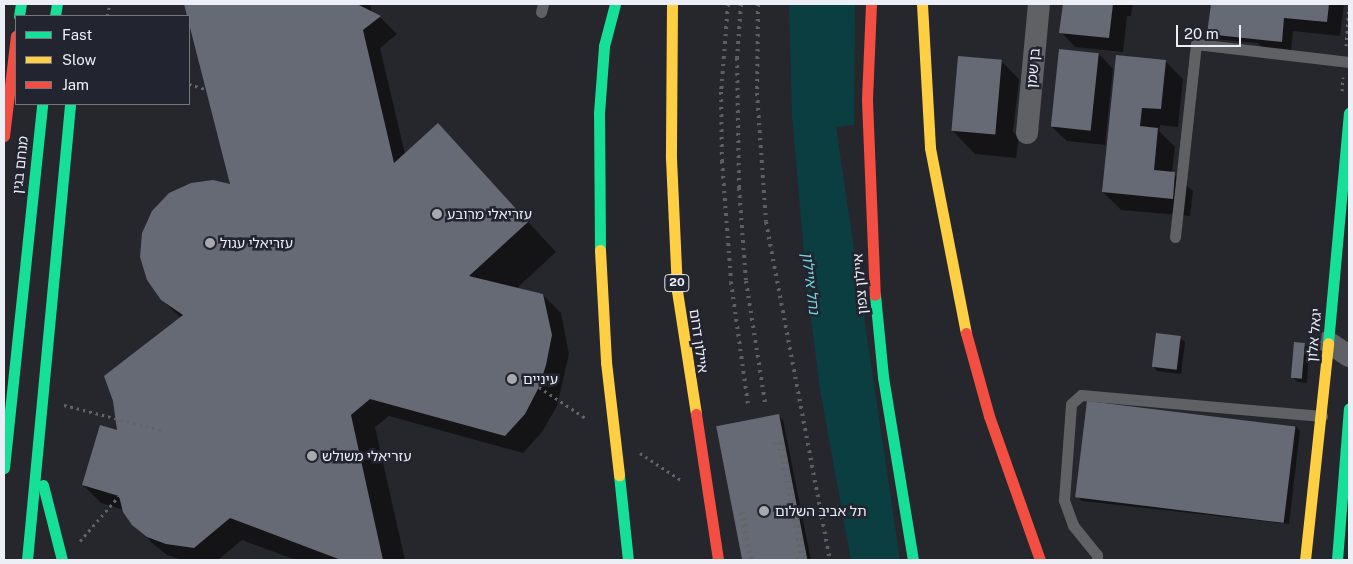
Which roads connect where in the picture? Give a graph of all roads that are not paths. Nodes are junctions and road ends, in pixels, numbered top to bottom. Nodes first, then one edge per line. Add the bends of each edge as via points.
1 (615, 4) edge
2 (672, 4) edge
3 (871, 4) edge
4 (922, 4) edge
5 (1039, 4) edge
6 (15, 44) edge
7 (1349, 62) edge
8 (42, 105) edge
9 (70, 105) edge
10 (1349, 113) edge
11 (1027, 133) dead end
12 (4, 136) edge
13 (1174, 237) dead end
14 (1328, 342) junction
15 (1349, 356) edge
16 (1349, 408) edge
17 (1322, 416) junction
18 (37, 445) junction
19 (4, 468) edge
20 (27, 560) edge
21 (62, 560) edge
22 (628, 560) edge
23 (718, 560) edge
24 (913, 560) edge
25 (1040, 560) edge
26 (1097, 560) edge
27 (1305, 560) edge
28 (1337, 560) edge

1 - 22 main road via 604,46 599,113 600,230 606,362
2 - 23 main road, איילון דרום / 20 via 670,158 677,291
3 - 24 main road, איילון צפון via 867,100 874,281 883,377
4 - 25 main road via 930,148 966,334 989,416
5 - 11 street, בן שמן
6 - 12 main road, מנחם בגין
7 - 13 lane via 1196,44 1190,141
8 - 19 main road, מנחם בגין
9 - 18 main road
10 - 14 main road, יגאל אלון
14 - 15 street
14 - 17 main road, יגאל אלון
16 - 28 main road
17 - 26 lane via 1102,394 1081,395 1071,404 1064,500 1073,525 1097,555
17 - 27 main road, יגאל אלון
18 - 20 main road
18 - 21 main road via 52,534

